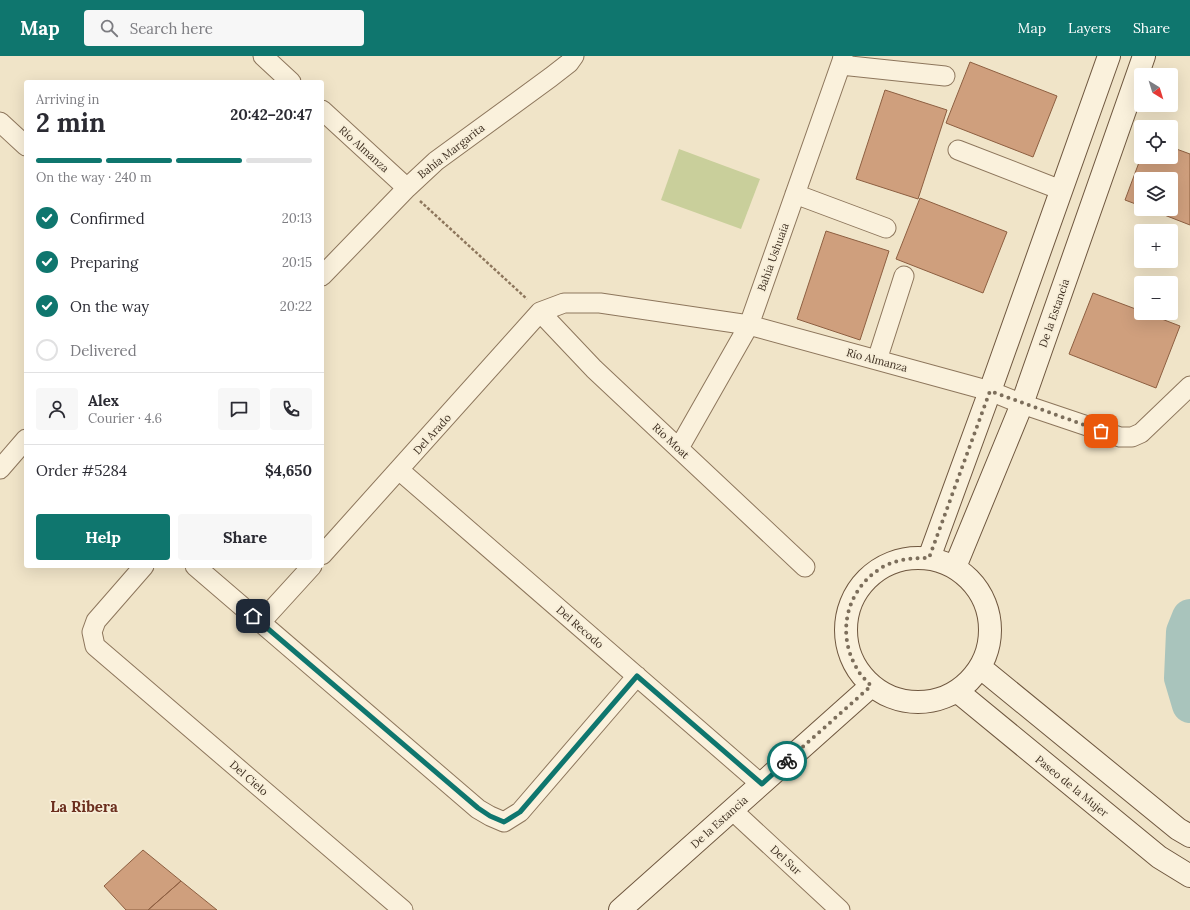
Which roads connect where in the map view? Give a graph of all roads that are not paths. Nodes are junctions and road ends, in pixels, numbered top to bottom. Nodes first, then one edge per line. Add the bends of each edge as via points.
1 (574, 56) edge
2 (1109, 56) edge
3 (1144, 56) edge
4 (267, 57) edge
5 (842, 61) edge
6 (944, 76) dead end
7 (289, 80) edge
8 (324, 112) edge
9 (0, 122) edge
10 (24, 144) edge
11 (958, 150) dead end
12 (407, 188) junction
13 (1061, 190) junction
14 (795, 194) junction
15 (886, 228) dead end
16 (324, 274) edge
17 (904, 276) dead end
18 (540, 312) junction
19 (749, 325) junction
20 (877, 360) junction
21 (1190, 386) edge
22 (990, 391) junction
23 (1022, 404) junction
24 (24, 441) edge
25 (679, 448) junction
26 (0, 469) edge
27 (399, 470) junction
28 (324, 553) edge
29 (929, 558) junction
30 (805, 567) dead end
31 (955, 567) junction
32 (142, 568) edge
33 (197, 568) edge
34 (310, 568) edge
35 (261, 622) junction
36 (981, 668) junction
37 (637, 676) junction
38 (871, 686) junction
39 (958, 692) junction
40 (762, 784) junction
41 (732, 810) junction
42 (1190, 836) edge
43 (1190, 876) edge
44 (403, 910) edge
45 (620, 910) edge
46 (840, 910) edge

1 - 12 street, Bahía Margarita via 550,77 436,161
2 - 13 street
3 - 23 street, De la Estancia
4 - 7 street
5 - 6 street
5 - 14 street, Bahía Ushuaia
8 - 12 street, Río Almanza
9 - 10 street
11 - 13 street
12 - 16 street, Bahía Margarita
13 - 22 street
14 - 15 street
14 - 19 street, Bahía Ushuaia
17 - 20 street
18 - 19 street, Río Almanza via 564,303 600,303
18 - 25 street, Rio Moat via 594,369
18 - 27 street, Del Arado
19 - 20 street, Río Almanza
19 - 25 street, Bahía Ushuaia
20 - 22 street, Río Almanza
21 - 23 street, Río Almanza via 1141,433 1132,438 1120,437
22 - 23 street, Río Almanza
22 - 29 street
23 - 31 street, De la Estancia
24 - 26 street
25 - 30 street, Rio Moat
27 - 28 street, Del Arado
27 - 37 street, Del Recodo
29 - 31 street
29 - 38 street via 906,558 883,566 865,580 852,600 846,623 847,646 856,668
31 - 36 street via 973,582 985,601 989,616 989,646
32 - 44 street, Del Cielo via 96,621 92,632 95,646
33 - 35 street
34 - 35 street
35 - 37 street via 478,808 504,822 520,812
36 - 39 street
36 - 42 street via 1178,829
37 - 40 street, Del Recodo
38 - 39 street via 891,697 913,703 936,700
38 - 40 street, De la Estancia
39 - 43 street, Paseo de la Mujer via 1158,857
40 - 41 street, De la Estancia
41 - 45 street, De la Estancia
41 - 46 street, Del Sur

